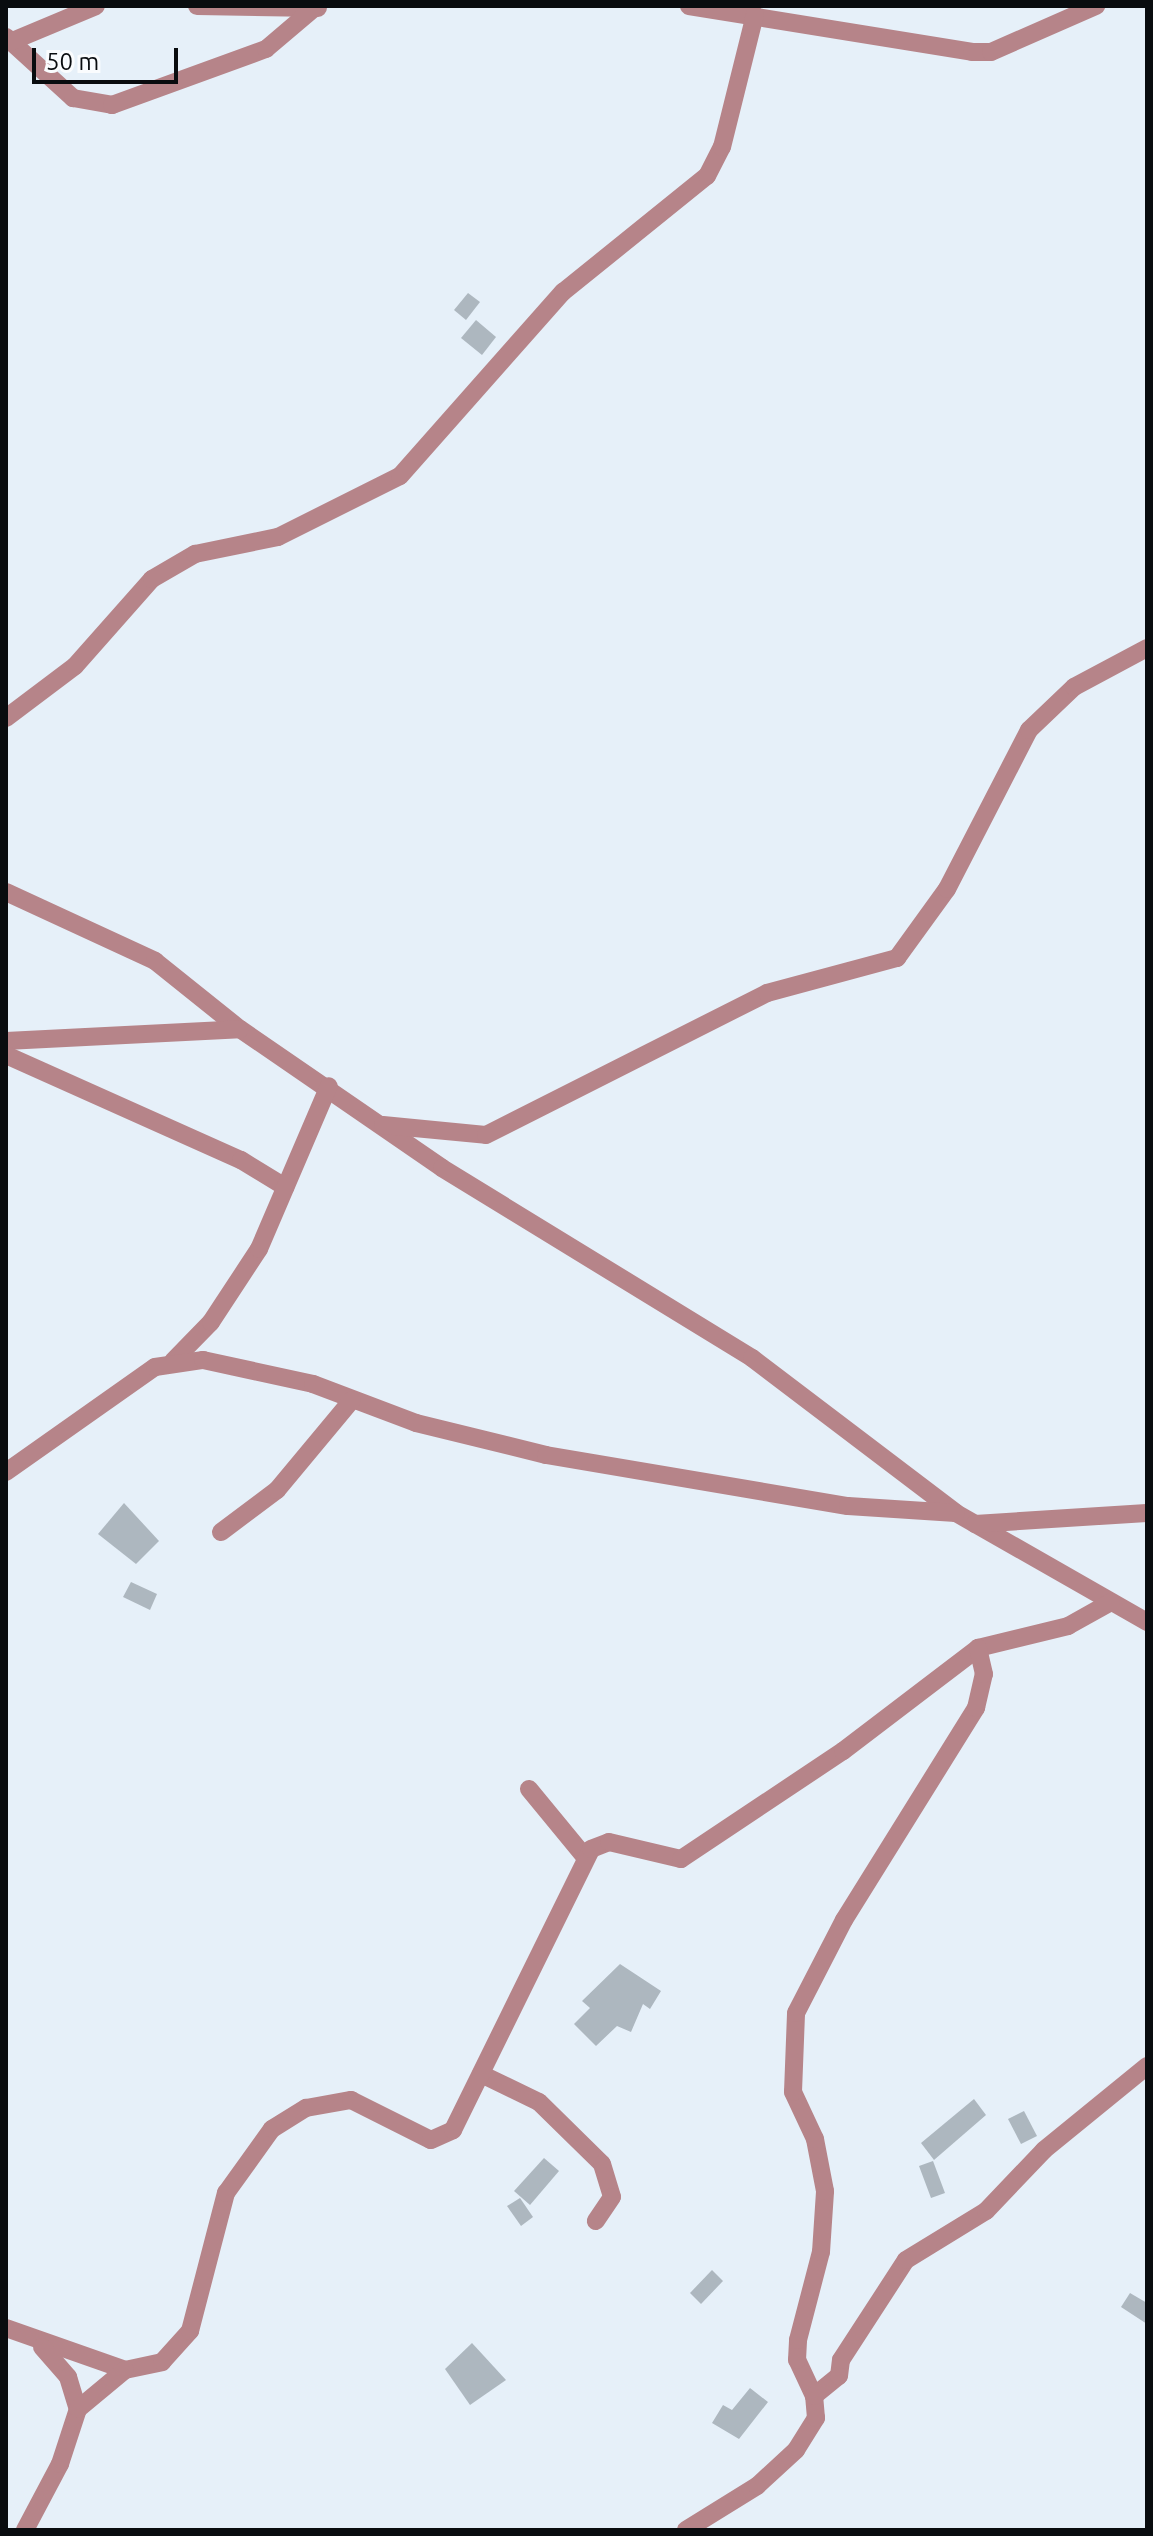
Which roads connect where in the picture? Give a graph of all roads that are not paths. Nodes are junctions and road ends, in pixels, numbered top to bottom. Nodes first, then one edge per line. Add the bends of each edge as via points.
1 (96, 6) edge
2 (197, 6) edge
3 (689, 6) edge
4 (1096, 6) edge
5 (318, 8) edge
6 (286, 9) edge
7 (755, 15) junction
8 (8, 39) edge
9 (1147, 648) edge
10 (6, 718) edge
11 (6, 892) edge
12 (240, 1029) junction
13 (6, 1041) edge
14 (6, 1055) edge
15 (329, 1086) junction
16 (379, 1124) junction
17 (285, 1187) junction
18 (173, 1361) junction
19 (352, 1400) junction
20 (6, 1472) edge
21 (956, 1513) junction
22 (1147, 1513) edge
23 (975, 1524) junction
24 (221, 1532) dead end
25 (1111, 1602) junction
26 (1147, 1622) edge
27 (978, 1648) junction
28 (529, 1789) dead end
29 (585, 1857) junction
30 (1147, 2066) edge
31 (481, 2074) junction
32 (596, 2221) dead end
33 (6, 2328) edge
34 (35, 2340) junction
35 (125, 2370) junction
36 (814, 2396) junction
37 (78, 2409) junction
38 (25, 2530) edge
39 (686, 2530) edge

1 - 8 street
2 - 6 street
3 - 7 street
4 - 7 street via 981,52
5 - 6 street
5 - 8 street via 266,49 112,105 73,98
7 - 10 street via 722,147 707,176 563,292 400,476 278,537 195,554 152,579 75,666
9 - 16 street via 1074,687 1029,730 947,889 897,958 767,993 486,1135
11 - 12 street via 155,961
12 - 13 street
12 - 15 street
14 - 17 street via 227,1153
15 - 16 street
15 - 17 street
16 - 21 street via 752,1358
17 - 18 street via 238,1285
18 - 19 street via 270,1373
18 - 20 street via 141,1375
19 - 21 street via 546,1455 819,1502
19 - 24 street via 277,1490
21 - 23 street
22 - 23 street
23 - 25 street
25 - 26 street
25 - 27 street via 1068,1626
27 - 29 street via 703,1848 669,1860 609,1842
27 - 36 street via 984,1674 976,1708 844,1920 796,2013 793,2092 815,2139 825,2191 821,2252 798,2350
28 - 29 street
29 - 31 street
30 - 36 street via 1044,2150 986,2211 906,2260 841,2360 839,2376
31 - 32 street via 539,2102 602,2164 612,2197
31 - 35 street via 441,2139 420,2137 351,2100 306,2108 272,2129 247,2156 216,2215 190,2331 162,2362
33 - 34 street
34 - 35 street
34 - 37 street via 68,2377
35 - 37 street
36 - 39 street via 816,2418 796,2450 757,2486
37 - 38 street via 60,2464

